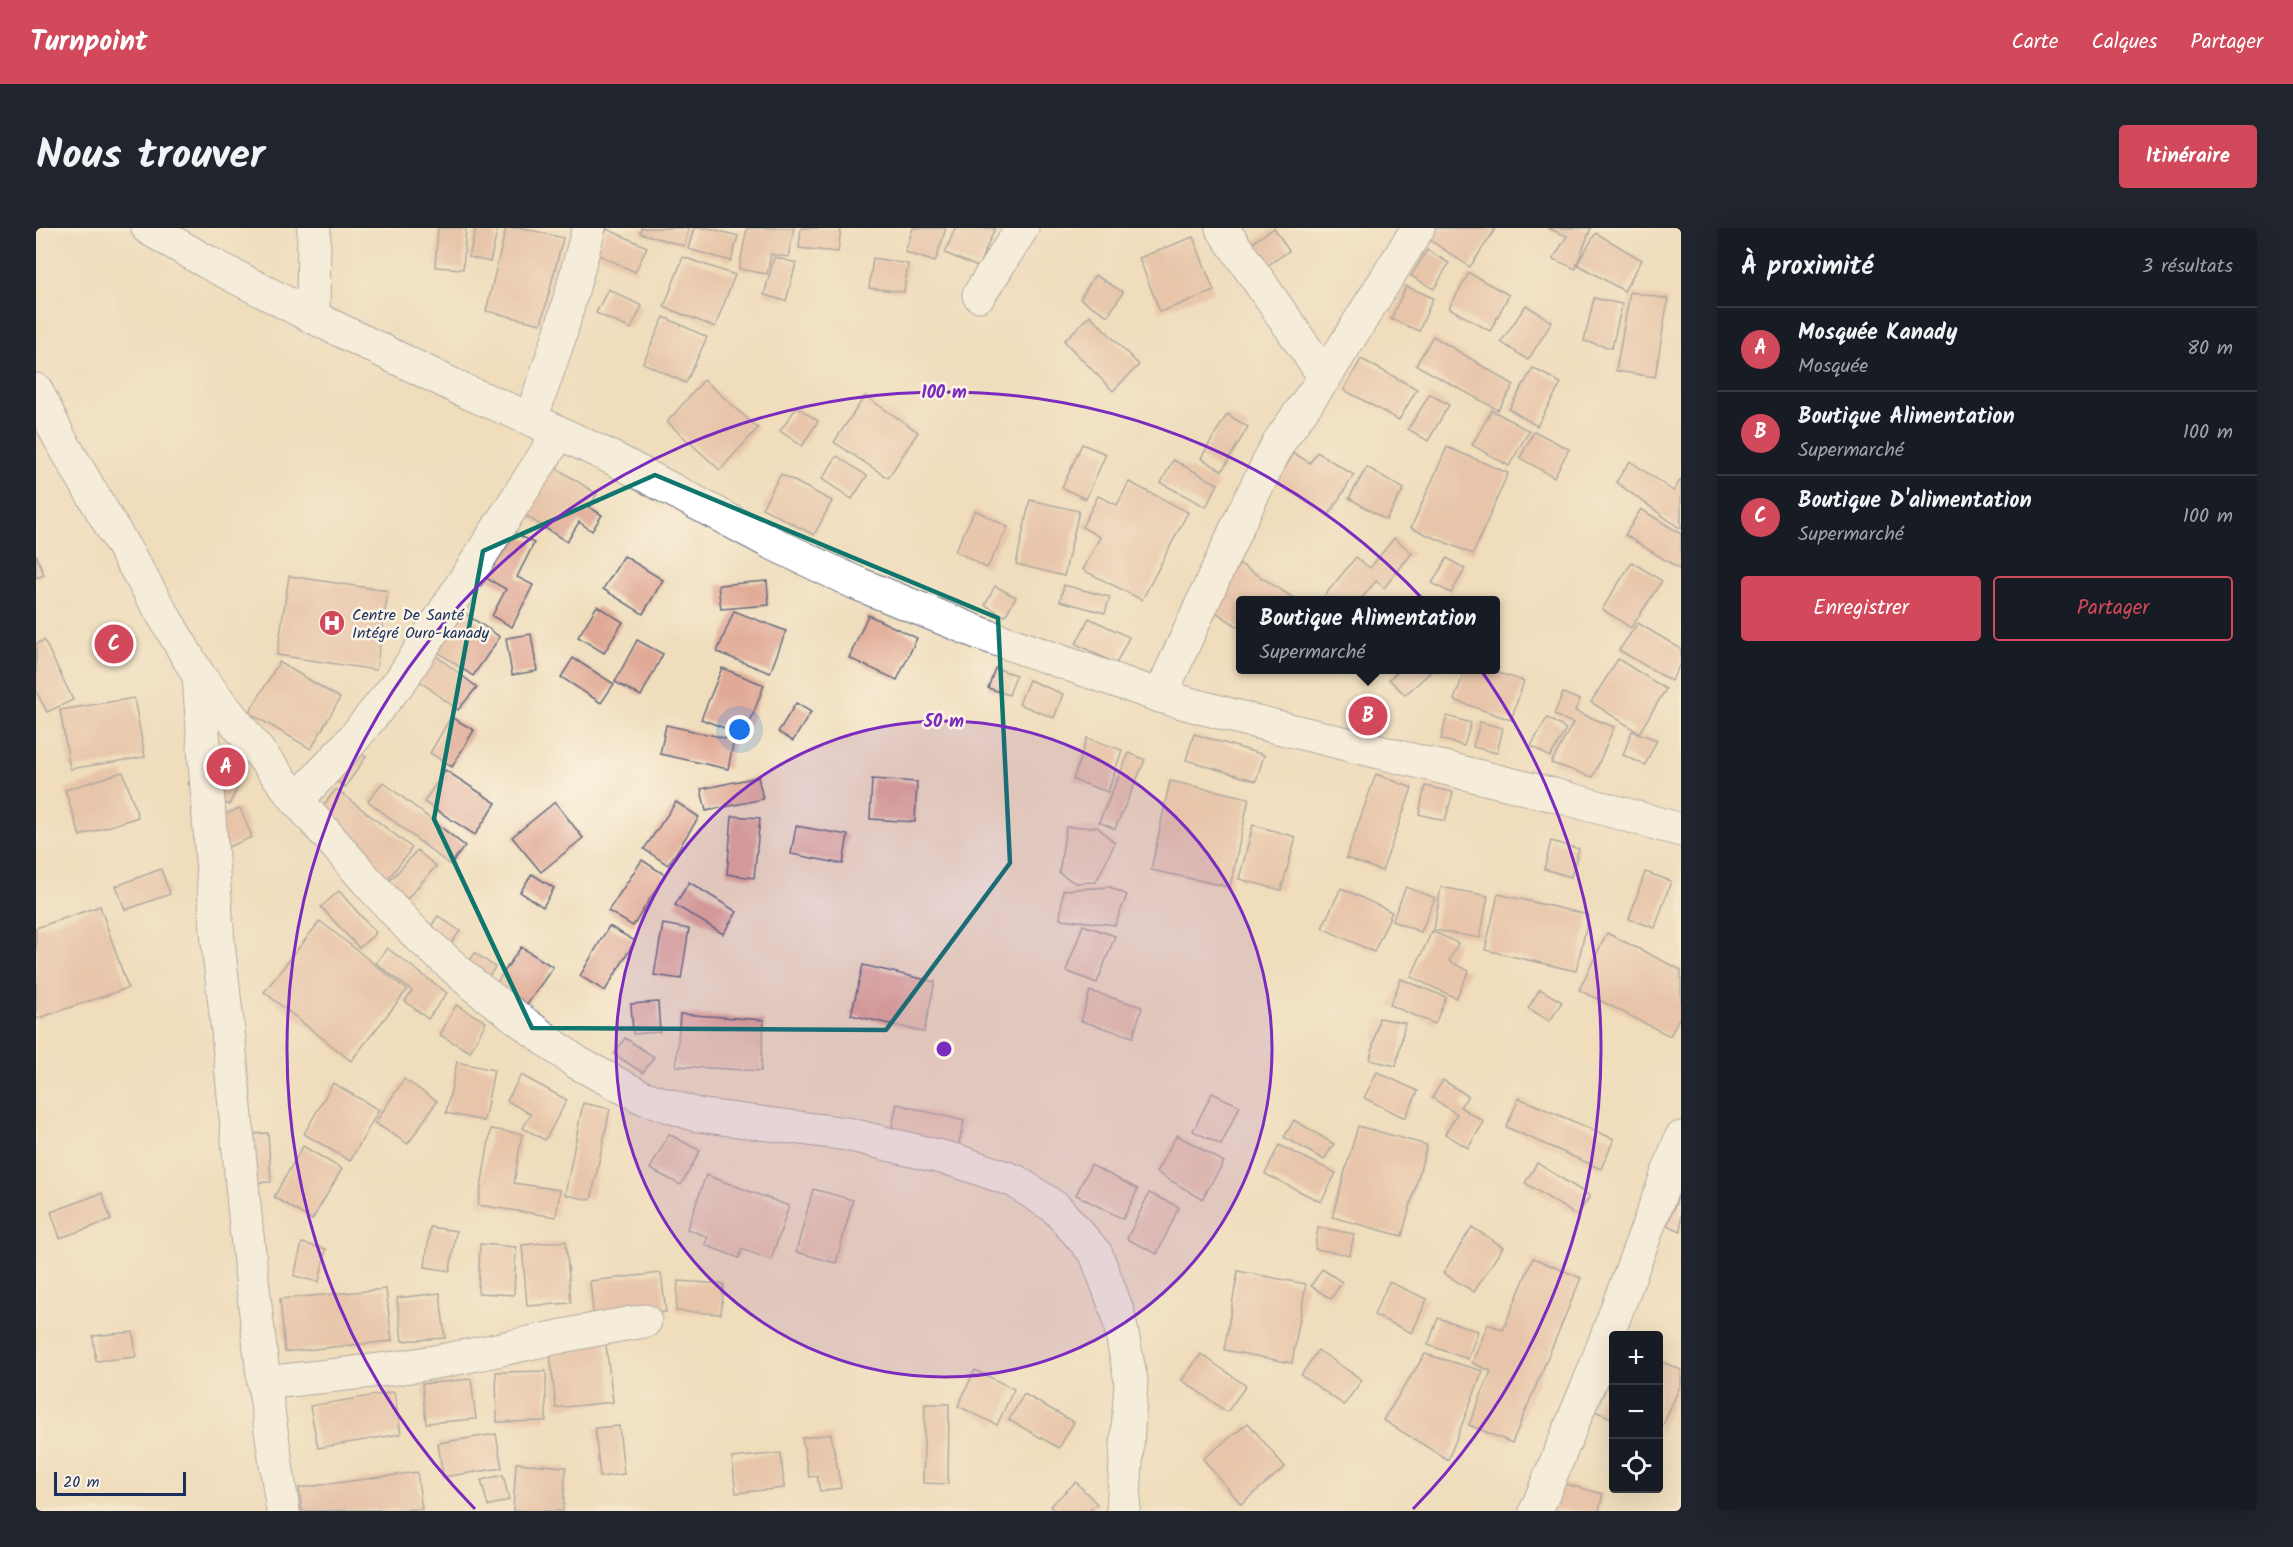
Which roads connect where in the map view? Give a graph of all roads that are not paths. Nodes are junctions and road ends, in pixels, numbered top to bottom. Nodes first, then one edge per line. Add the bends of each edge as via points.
1 (148, 228) edge
2 (314, 228) edge
3 (589, 228) edge
4 (1022, 228) edge
5 (1222, 228) edge
6 (1418, 228) edge
7 (979, 295) dead end
8 (313, 317) junction
9 (1325, 377) junction
10 (36, 390) edge
11 (545, 426) junction
12 (199, 676) junction
13 (1160, 696) junction
14 (297, 800) junction
15 (1681, 830) edge
16 (1681, 1138) edge
17 (645, 1321) dead end
18 (264, 1383) junction
19 (283, 1511) edge
20 (1123, 1511) edge
21 (1536, 1511) edge

1 - 8 street
2 - 8 street
3 - 11 street via 561,335
4 - 7 street
5 - 9 street
6 - 9 street
8 - 11 street
9 - 13 street via 1279,442
10 - 12 street via 59,437
11 - 13 street via 856,584 982,634
11 - 14 street via 400,680 350,744
12 - 14 street
12 - 18 street via 218,943
13 - 15 street
14 - 20 street via 414,932 476,987 585,1067 642,1097 697,1115 847,1134 957,1161 1015,1181 1056,1208 1096,1254 1118,1313 1131,1381
16 - 21 street via 1594,1371
17 - 18 street via 402,1368
18 - 19 street

